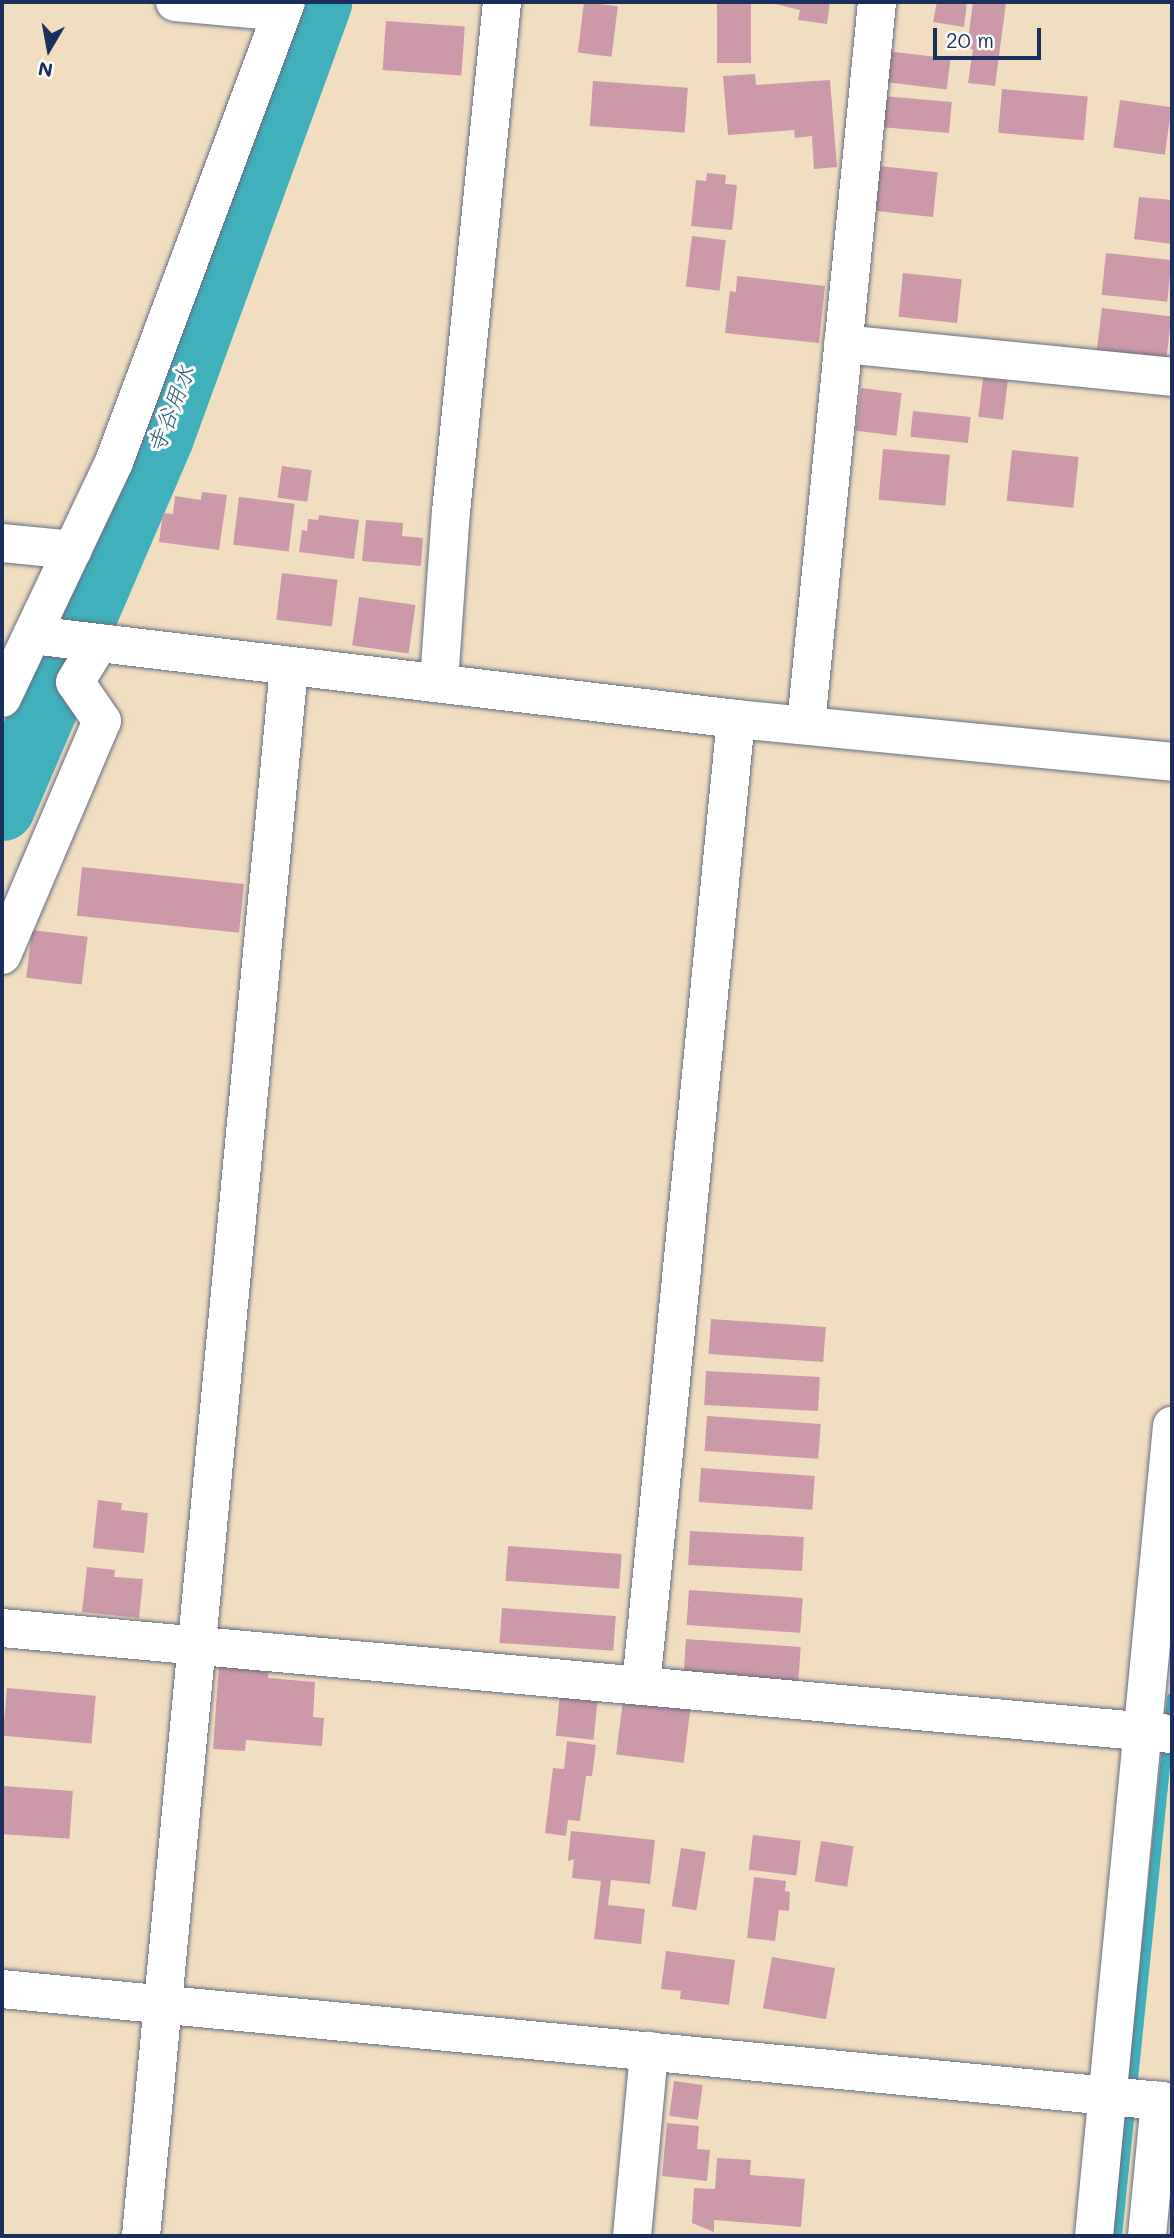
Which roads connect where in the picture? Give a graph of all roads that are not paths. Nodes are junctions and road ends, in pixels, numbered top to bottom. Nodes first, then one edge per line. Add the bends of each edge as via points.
1 (175, 2) edge
2 (502, 2) edge
3 (877, 2) edge
4 (284, 7) edge
5 (843, 344) junction
6 (1172, 377) edge
7 (2, 543) edge
8 (73, 550) junction
9 (32, 635) junction
10 (99, 643) junction
11 (289, 668) junction
12 (439, 682) junction
13 (2, 698) edge
14 (736, 719) junction
15 (806, 725) junction
16 (1172, 762) edge
17 (2, 955) edge
18 (1172, 1426) edge
19 (2, 1628) edge
20 (196, 1646) junction
21 (640, 1686) junction
22 (1157, 1733) edge
23 (2, 1989) edge
24 (163, 2004) junction
25 (649, 2051) junction
26 (1108, 2095) junction
27 (1166, 2102) edge
28 (141, 2236) edge
29 (632, 2236) edge
30 (1094, 2236) edge
31 (1147, 2236) edge

1 - 4 street
2 - 12 street via 451,512
3 - 5 street
4 - 8 street via 114,462
5 - 6 street
5 - 15 street
7 - 8 street
8 - 9 street
9 - 10 street
9 - 13 street
10 - 11 street
10 - 17 street via 75,682 102,721
11 - 12 street
11 - 20 street
12 - 14 street
14 - 15 street
14 - 21 street
15 - 16 street
18 - 22 street
19 - 20 street
20 - 21 street
20 - 24 street
21 - 22 street
22 - 26 street
23 - 24 street
24 - 25 street
24 - 28 street
25 - 26 street
25 - 29 street
26 - 27 street
26 - 30 street
27 - 31 street

